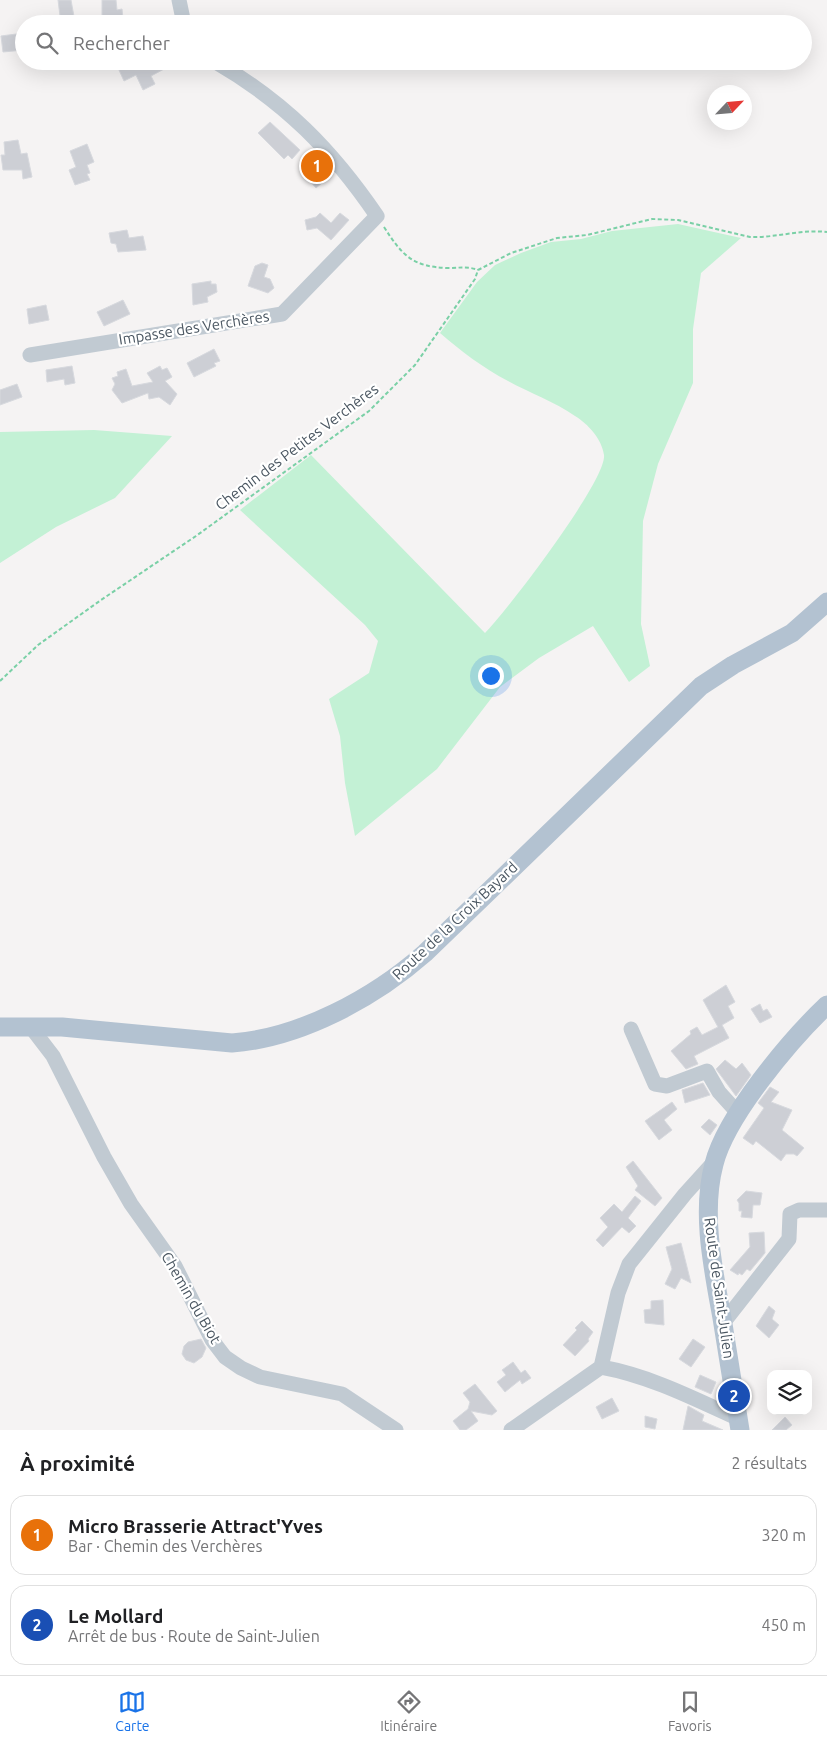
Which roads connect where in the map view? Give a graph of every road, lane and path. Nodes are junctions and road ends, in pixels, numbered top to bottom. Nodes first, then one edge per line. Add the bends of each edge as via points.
1 (179, 0) edge
2 (182, 15) edge
3 (228, 70) edge
4 (377, 216) junction
5 (827, 232) edge
6 (478, 270) junction
7 (30, 355) dead end
8 (827, 602) edge
9 (0, 681) edge
10 (824, 1012) edge
11 (30, 1026) junction
12 (0, 1027) edge
13 (631, 1030) dead end
14 (737, 1112) junction
15 (714, 1162) junction
16 (827, 1210) edge
17 (723, 1322) junction
18 (600, 1367) junction
19 (739, 1425) edge
20 (396, 1430) edge
21 (511, 1430) edge

1 - 2 street
3 - 4 street via 263,92 309,131 344,170
4 - 6 path via 392,240 412,261 428,267 470,267
4 - 7 street, Impasse des Verchères via 282,314
5 - 6 path via 809,230 761,238 678,220 652,219 587,235 557,238 511,253
6 - 9 path, Chemin des Petites Verchères via 415,365 369,411 38,645
8 - 11 main road, Route de la Croix Bayard via 792,633 701,686 425,953 398,977 362,999 289,1032 251,1042
10 - 14 main road, Route de Saint-Julien via 805,1026
11 - 12 main road, Route de la Croix Bayard
11 - 20 street, Chemin du Biot via 53,1056 104,1157 131,1204 175,1266 212,1340 225,1356 260,1377 342,1394
13 - 14 street via 655,1084 667,1086 707,1071 719,1092
14 - 15 main road, Route de Saint-Julien
15 - 17 main road, Route de Saint-Julien via 708,1198 711,1248
15 - 18 street via 629,1264 618,1293
16 - 17 street via 799,1210 790,1214 789,1239
17 - 19 main road, Route de Saint-Julien
18 - 19 street via 662,1383
18 - 21 street

